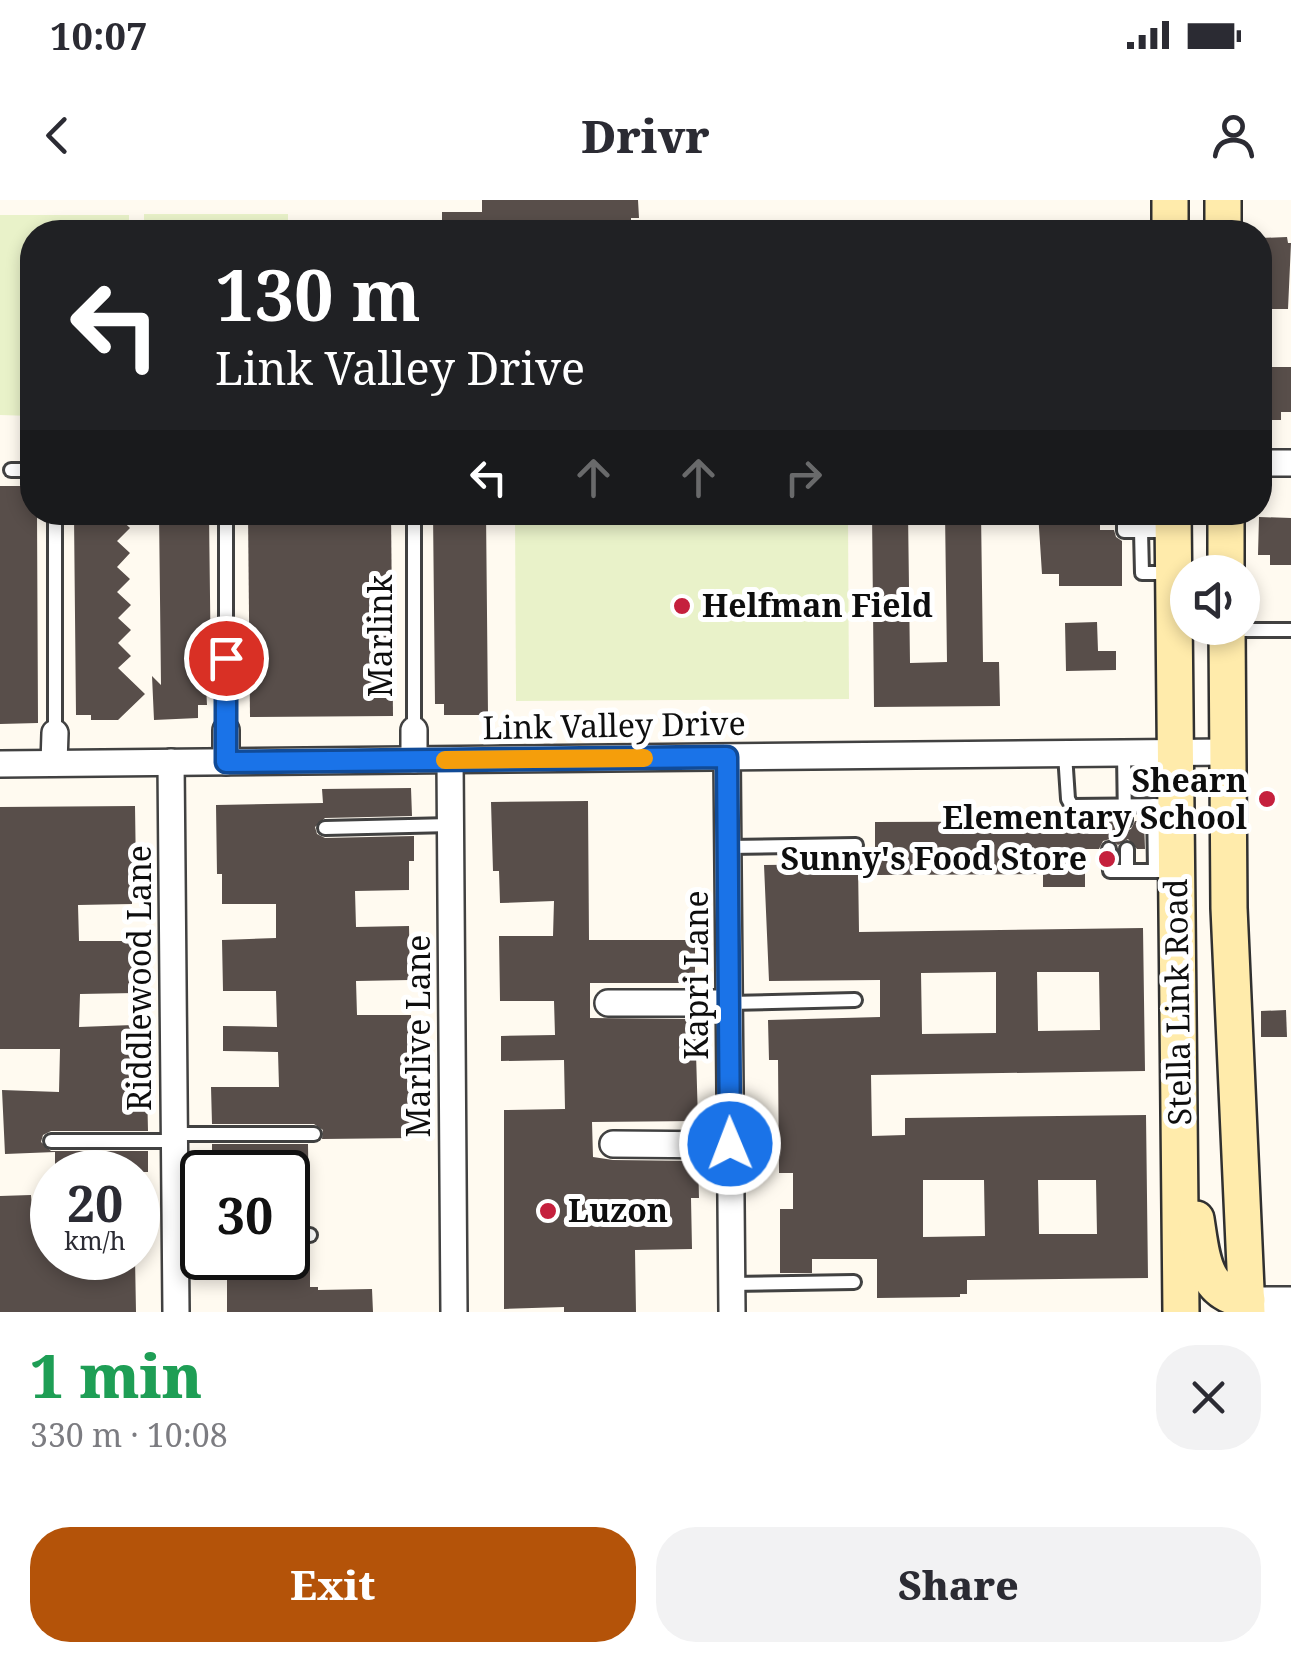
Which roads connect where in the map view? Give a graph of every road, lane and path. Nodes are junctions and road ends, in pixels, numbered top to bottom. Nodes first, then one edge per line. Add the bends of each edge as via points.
1 (11, 470) dead end
2 (20, 470) edge
3 (55, 525) edge
4 (226, 525) edge
5 (414, 525) edge
6 (1124, 525) edge
7 (1162, 525) edge
8 (1226, 525) edge
9 (1226, 555) edge
10 (1260, 629) edge
11 (1291, 630) edge
12 (1227, 645) edge
13 (226, 730) joint
14 (414, 730) joint
15 (54, 733) joint
16 (1228, 752) junction
17 (1176, 753) junction
18 (1065, 754) junction
19 (1124, 754) junction
20 (727, 757) junction
21 (414, 760) junction
22 (450, 760) junction
23 (171, 762) junction
24 (226, 762) junction
25 (0, 764) edge
26 (54, 764) junction
27 (1165, 804) junction
28 (1108, 806) junction
29 (1125, 806) junction
30 (1109, 821) dead end
31 (1126, 821) dead end
32 (451, 826) junction
33 (325, 828) dead end
34 (856, 845) dead end
35 (728, 847) junction
36 (1109, 849) dead end
37 (1126, 849) dead end
38 (1128, 871) junction
39 (1166, 871) junction
40 (855, 1000) dead end
41 (608, 1004) dead end
42 (729, 1004) junction
43 (1179, 1120) junction
44 (314, 1134) dead end
45 (174, 1137) junction
46 (51, 1141) dead end
47 (614, 1144) dead end
48 (730, 1144) junction
49 (175, 1235) junction
50 (180, 1235) edge
51 (854, 1282) dead end
52 (731, 1284) junction
53 (1291, 1300) edge
54 (1247, 1306) edge
55 (176, 1312) edge
56 (454, 1312) edge
57 (732, 1312) edge
58 (1181, 1312) edge

1 - 2 lane
3 - 15 lane
4 - 13 lane
5 - 14 lane, Marlink
6 - 7 lane via 1124,531
7 - 17 main road, Stella Link Road via 1174,573
8 - 9 main road
10 - 11 lane
12 - 16 main road, Stella Link Road
13 - 24 street
14 - 21 street, Marlink
15 - 26 street
16 - 17 street, Link Valley Drive
16 - 54 main road, Stella Link Road
17 - 19 street, Link Valley Drive
17 - 27 main road, Stella Link Road
18 - 19 street, Link Valley Drive
18 - 20 street, Link Valley Drive
18 - 28 lane via 1072,806
19 - 29 lane
20 - 22 street, Link Valley Drive
20 - 35 street, Kapri Lane
21 - 22 street, Link Valley Drive
21 - 24 street, Link Valley Drive
22 - 32 street, Marlive Lane
23 - 24 street, Link Valley Drive
23 - 26 street, Link Valley Drive
23 - 45 street, Riddlewood Lane
25 - 26 street, Link Valley Drive
27 - 29 lane
27 - 39 main road, Stella Link Road
28 - 29 lane
28 - 30 lane
29 - 31 lane
32 - 33 lane
32 - 56 street, Marlive Lane
34 - 35 lane
35 - 42 street, Kapri Lane
36 - 38 lane via 1110,871
37 - 38 lane
38 - 39 lane
39 - 43 main road, Stella Link Road
40 - 42 lane
41 - 42 street
42 - 48 street, Kapri Lane
43 - 54 main road via 1209,1274 1216,1289
43 - 58 main road, Stella Link Road
44 - 45 lane
45 - 46 lane
45 - 49 street, Riddlewood Lane
47 - 48 street
48 - 52 street, Kapri Lane
49 - 50 lane
49 - 55 street, Riddlewood Lane
51 - 52 lane
52 - 57 street, Kapri Lane
53 - 54 street

